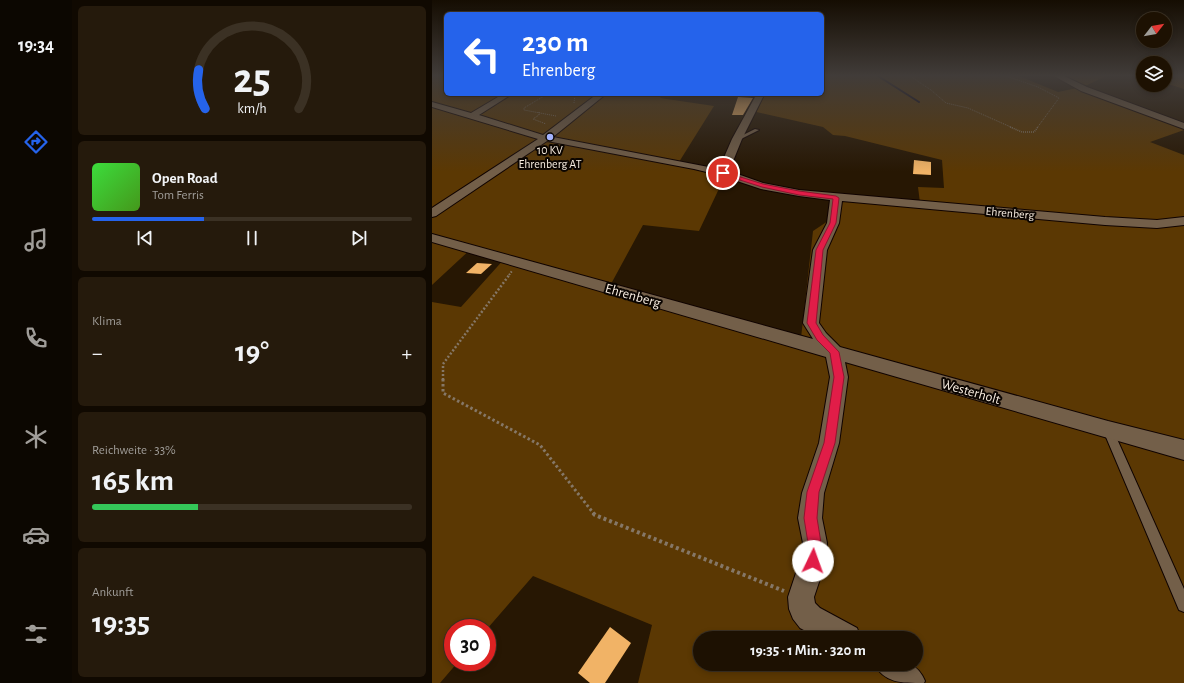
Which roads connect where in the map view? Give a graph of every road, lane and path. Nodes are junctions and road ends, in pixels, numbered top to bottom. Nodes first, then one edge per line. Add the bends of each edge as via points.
1 (445, 108) edge
2 (485, 108) edge
3 (524, 108) edge
4 (584, 108) edge
5 (750, 108) edge
6 (967, 108) edge
7 (1052, 108) edge
8 (1135, 108) edge
9 (539, 112) junction
10 (472, 116) junction
11 (558, 116) dead end
12 (1184, 126) edge
13 (558, 128) junction
14 (757, 130) dead end
15 (544, 138) junction
16 (737, 139) junction
17 (723, 173) junction
18 (836, 198) junction
19 (432, 213) edge
20 (1184, 221) edge
21 (432, 238) edge
22 (518, 263) junction
23 (834, 352) junction
24 (1108, 430) junction
25 (1184, 450) edge
26 (801, 597) junction
27 (1184, 604) edge
28 (834, 631) edge

1 - 10 street, Ehrenberg
2 - 10 street
3 - 9 path via 524,110
4 - 13 street
5 - 16 street
6 - 7 path via 1022,132 1034,132
8 - 12 street
9 - 11 path
9 - 13 path via 533,119
10 - 15 street, Ehrenberg
13 - 15 street
14 - 16 lane
15 - 17 street, Ehrenberg
15 - 19 street
16 - 17 street
17 - 18 street, Ehrenberg via 762,186
18 - 20 street, Ehrenberg via 1105,221 1157,224
18 - 23 street via 833,223 820,250 811,323
21 - 22 street, Ehrenberg
22 - 23 street, Ehrenberg
22 - 26 path via 443,364 443,393 540,445 595,515
23 - 24 street, Westerholt
23 - 26 street via 839,377 829,443 813,492 810,518 814,543 813,561
24 - 25 street, Westerholt
24 - 27 lane
26 - 28 street via 803,609 810,618

